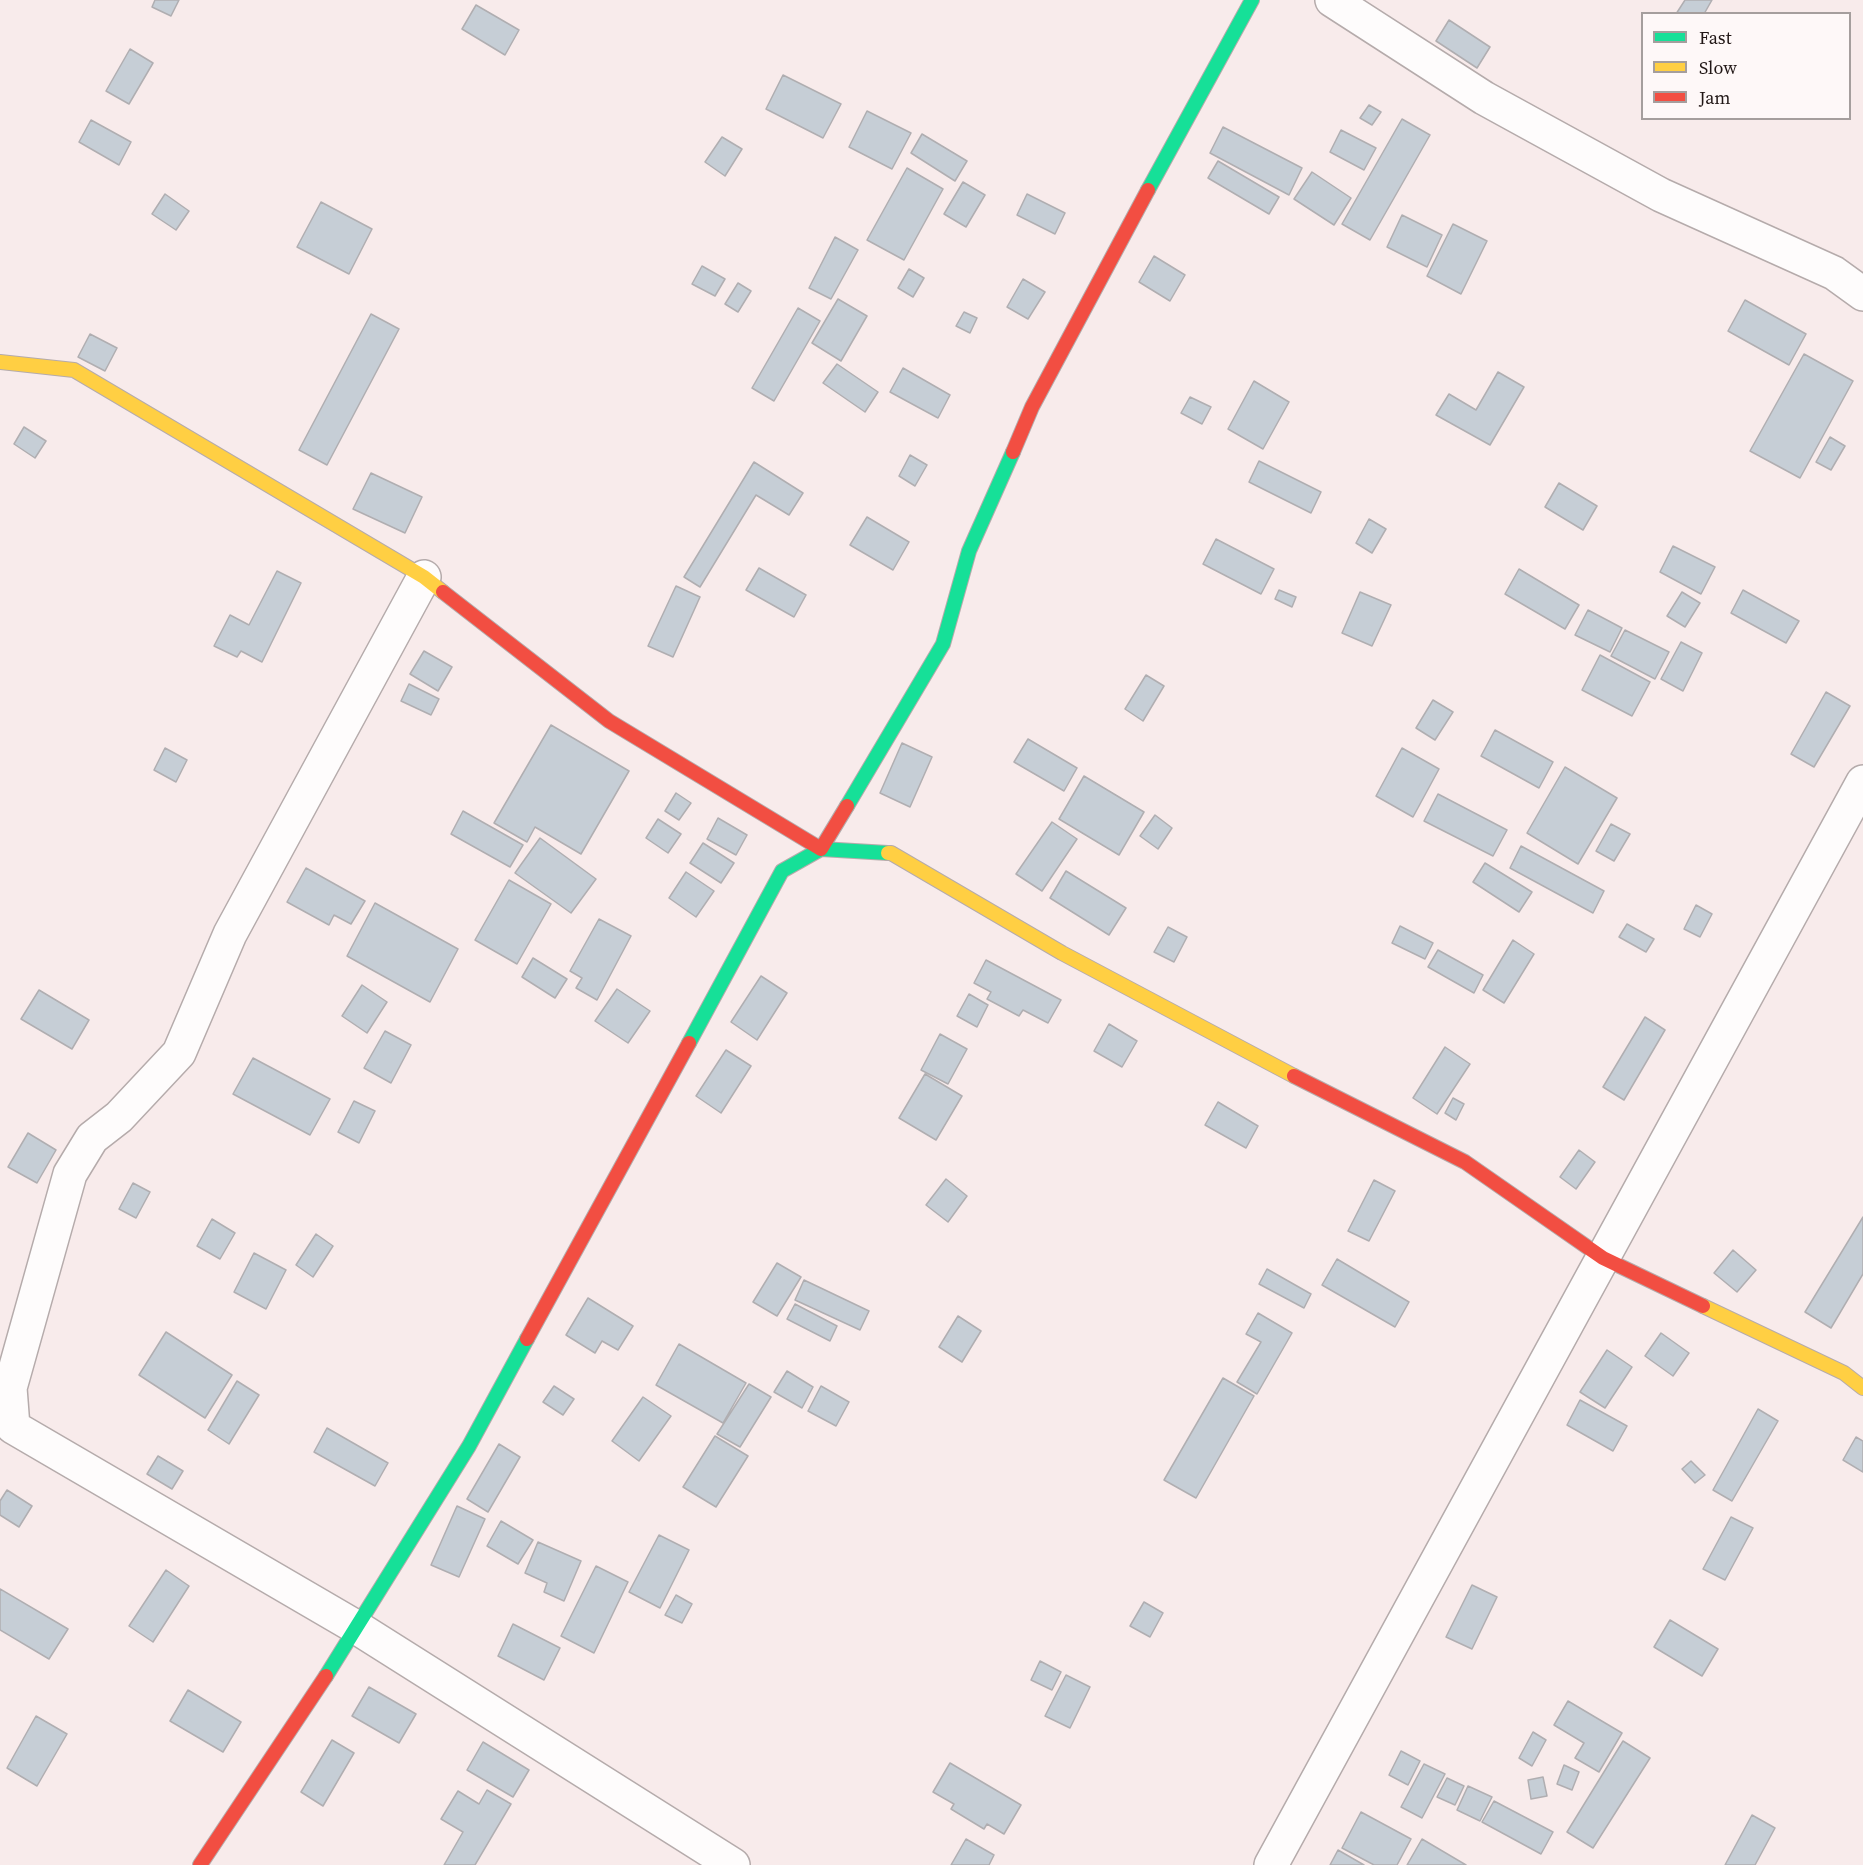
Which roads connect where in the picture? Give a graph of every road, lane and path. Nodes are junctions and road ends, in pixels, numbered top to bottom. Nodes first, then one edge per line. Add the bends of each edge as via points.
1 (1252, 0) edge
2 (1332, 0) edge
3 (1863, 294) edge
4 (0, 362) edge
5 (424, 577) junction
6 (1863, 782) edge
7 (821, 849) junction
8 (1603, 1258) junction
9 (1863, 1388) edge
10 (356, 1627) junction
11 (200, 1865) edge
12 (732, 1865) edge
13 (1271, 1865) edge

1 - 7 street via 1032,407 969,551 943,644
2 - 3 street via 1484,98 1661,195 1834,273
4 - 5 street via 74,370
5 - 7 street via 609,720
5 - 10 street via 230,934 179,1053 119,1117 92,1138 70,1174 9,1388 13,1427
6 - 8 street
7 - 8 street via 891,854 1062,953 1304,1082 1465,1162
7 - 10 street via 782,871 468,1446
8 - 9 street via 1844,1373
8 - 13 street
10 - 11 street
10 - 12 street

